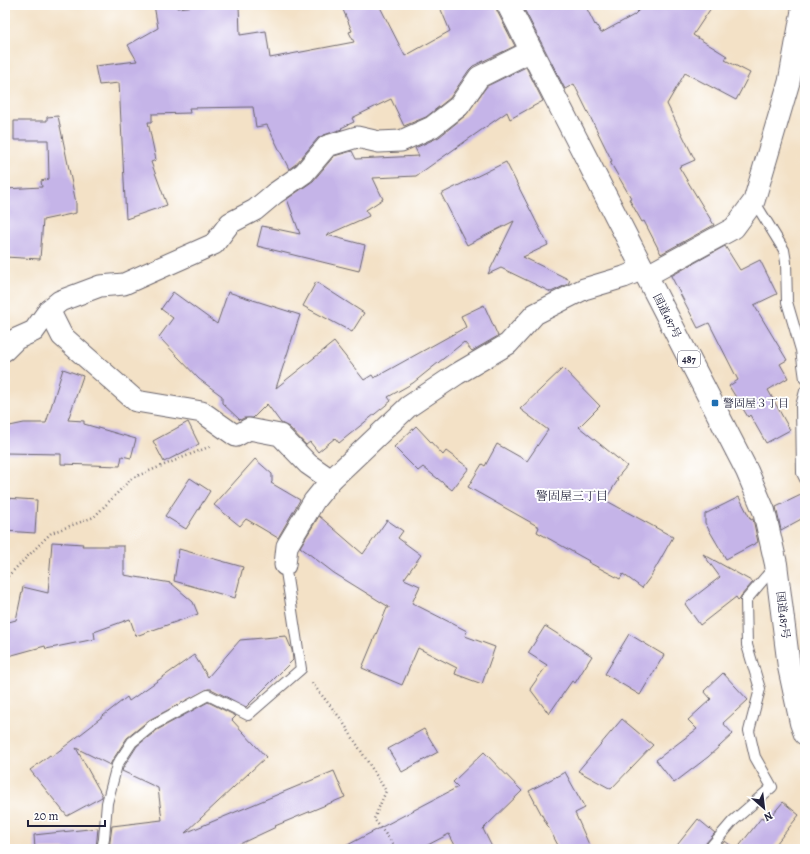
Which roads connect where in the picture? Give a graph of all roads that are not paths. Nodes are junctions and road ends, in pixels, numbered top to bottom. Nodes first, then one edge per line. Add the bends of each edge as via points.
1 (508, 5) edge
2 (803, 5) edge
3 (531, 51) junction
4 (754, 201) junction
5 (644, 273) junction
6 (49, 310) junction
7 (5, 350) edge
8 (805, 380) edge
9 (805, 391) edge
10 (805, 479) edge
11 (331, 480) junction
12 (776, 564) junction
13 (285, 565) joint
14 (805, 734) edge
15 (102, 849) edge
16 (709, 849) edge

1 - 3 highway, 国道487号 / 487
2 - 4 street via 789,82
3 - 5 highway, 国道487号 / 487
3 - 6 street via 479,77 459,106 432,127 401,141 379,142 357,137 327,146 304,174 255,210 230,223 214,244 124,284 100,286 60,301
4 - 5 street via 734,228
4 - 8 lane via 784,250 787,302 801,350
5 - 11 street via 584,289 535,314 508,344 408,407
5 - 12 highway, 国道487号 / 487 via 747,471 764,511
6 - 7 street via 34,331 16,339
6 - 11 street via 62,336 136,401 202,412 236,436 249,429 280,435 308,464
9 - 10 lane via 801,406 802,473
11 - 13 street via 314,501 287,546
12 - 14 highway, 国道487号 / 487 via 789,667
12 - 16 lane via 746,600 747,645 760,689 749,731 755,757 772,787 733,821
13 - 15 lane via 301,670 248,715 208,695 153,725 132,742 117,765 107,803

